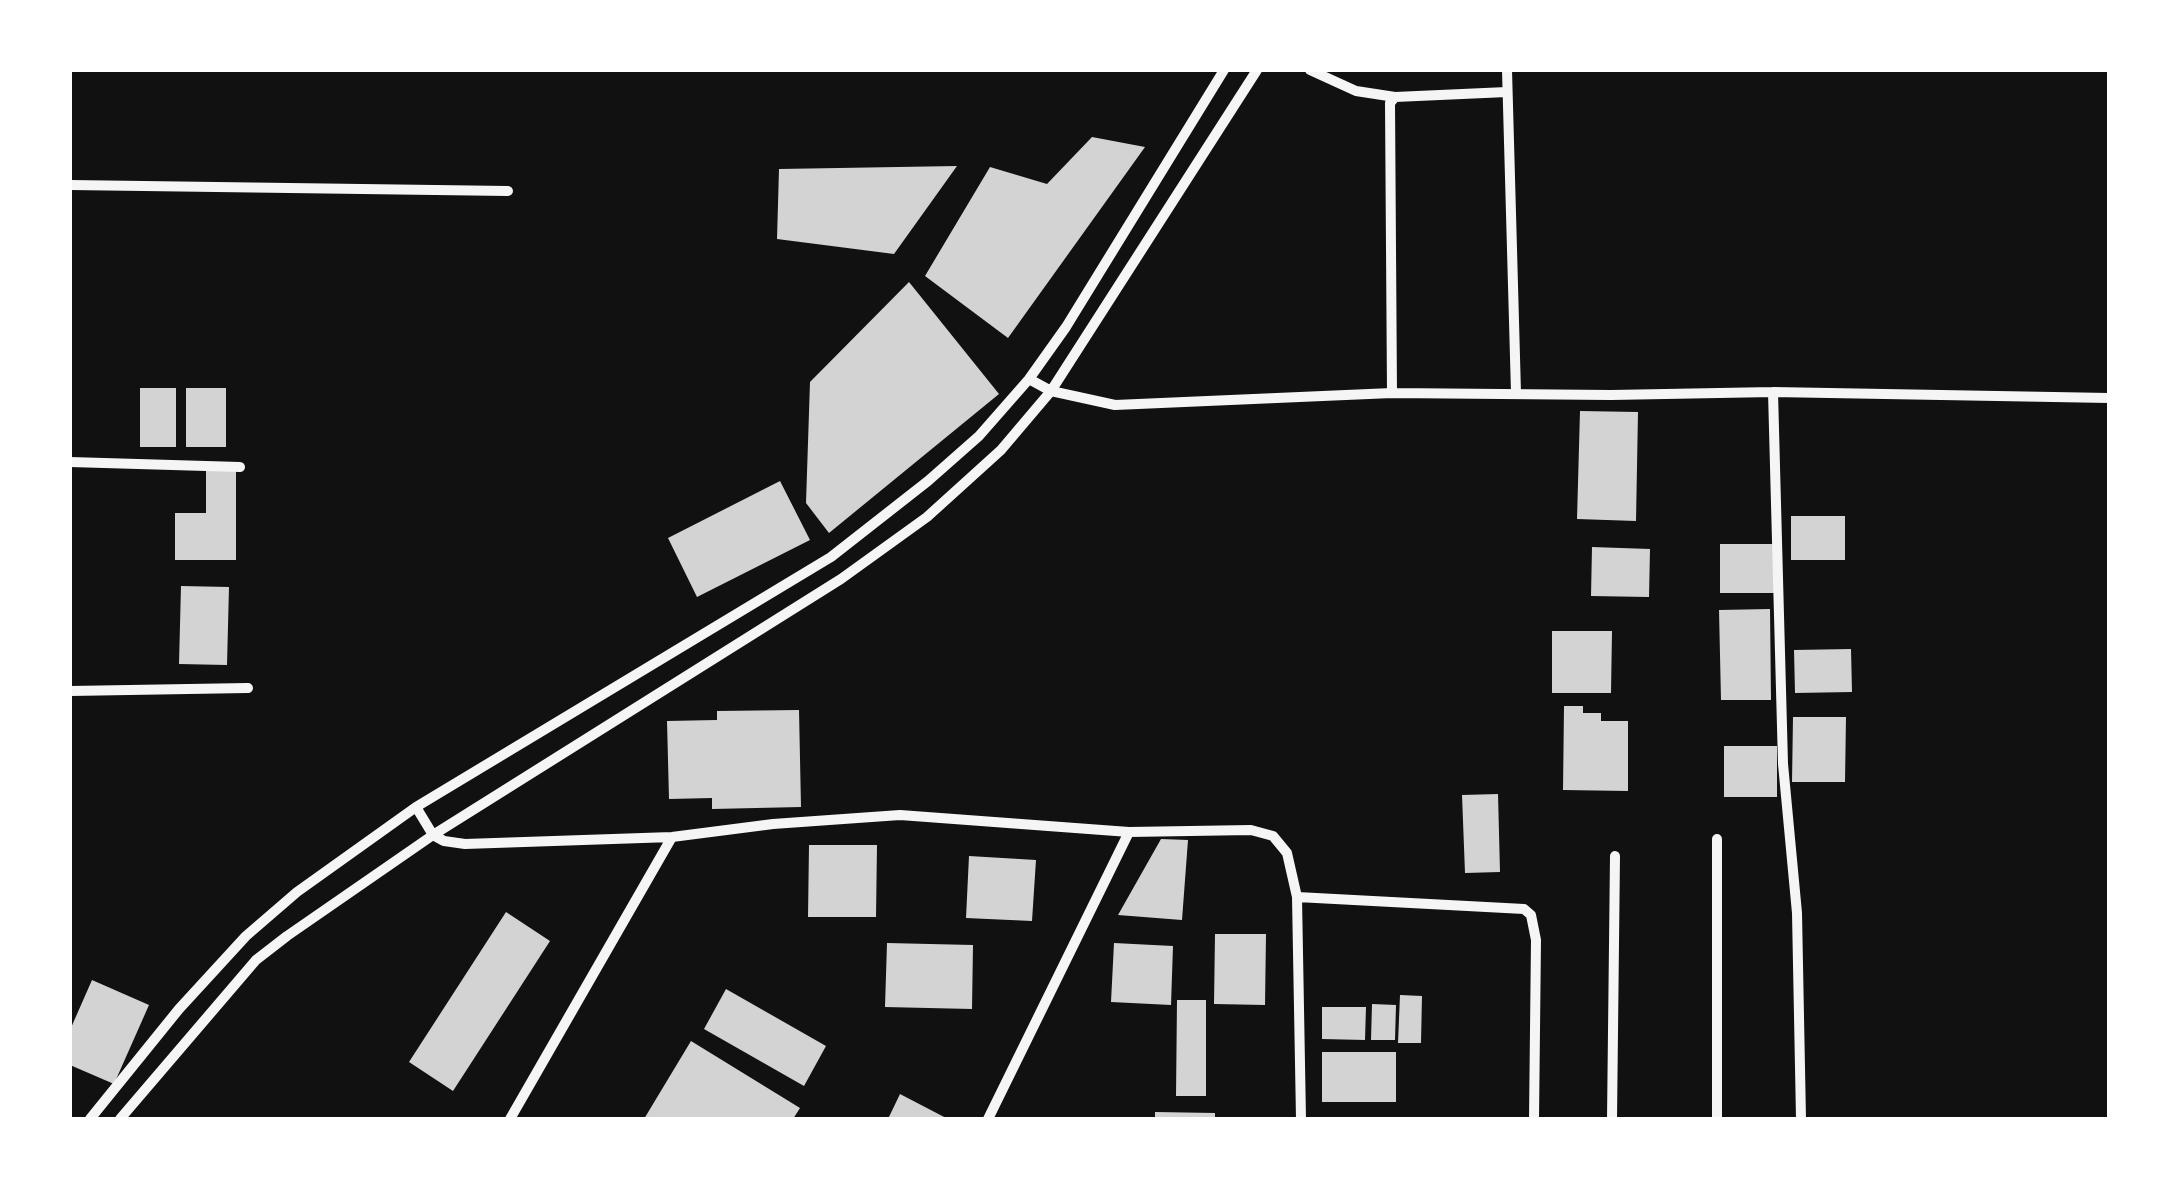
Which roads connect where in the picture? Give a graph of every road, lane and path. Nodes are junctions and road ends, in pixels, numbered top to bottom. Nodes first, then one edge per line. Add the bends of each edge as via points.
1 (1224, 70) edge
2 (1256, 70) edge
3 (1310, 70) edge
4 (1507, 70) edge
5 (1507, 92) junction
6 (1395, 97) junction
7 (70, 185) edge
8 (508, 190) dead end
9 (1029, 378) junction
10 (1051, 391) junction
11 (1392, 392) junction
12 (1516, 392) junction
13 (1773, 392) junction
14 (2109, 398) edge
15 (70, 462) edge
16 (240, 467) dead end
17 (248, 688) dead end
18 (70, 691) edge
19 (416, 808) junction
20 (1129, 832) junction
21 (433, 835) junction
22 (672, 837) junction
23 (1717, 839) dead end
24 (1614, 856) dead end
25 (1298, 897) junction
26 (90, 1119) edge
27 (120, 1119) edge
28 (510, 1119) edge
29 (988, 1119) edge
30 (1301, 1119) edge
31 (1534, 1119) edge
32 (1612, 1119) edge
33 (1718, 1119) edge
34 (1802, 1119) edge

1 - 9 street
2 - 10 street
3 - 6 street via 1356,91
4 - 5 street
5 - 6 street
5 - 12 street
6 - 11 street
7 - 8 street
9 - 10 street
9 - 19 street via 978,436 831,557
10 - 11 street via 1115,405
10 - 21 street via 955,492 855,569
11 - 12 street
12 - 13 street
13 - 14 street
13 - 34 street
15 - 16 street
17 - 18 street
19 - 21 street
19 - 26 street via 246,936
20 - 22 street via 900,815
20 - 25 street via 1251,830 1273,836 1286,853
20 - 29 street
21 - 22 street via 465,844
21 - 27 street via 256,960
22 - 28 street
23 - 33 street
24 - 32 street
25 - 30 street
25 - 31 street via 1524,909 1531,915

